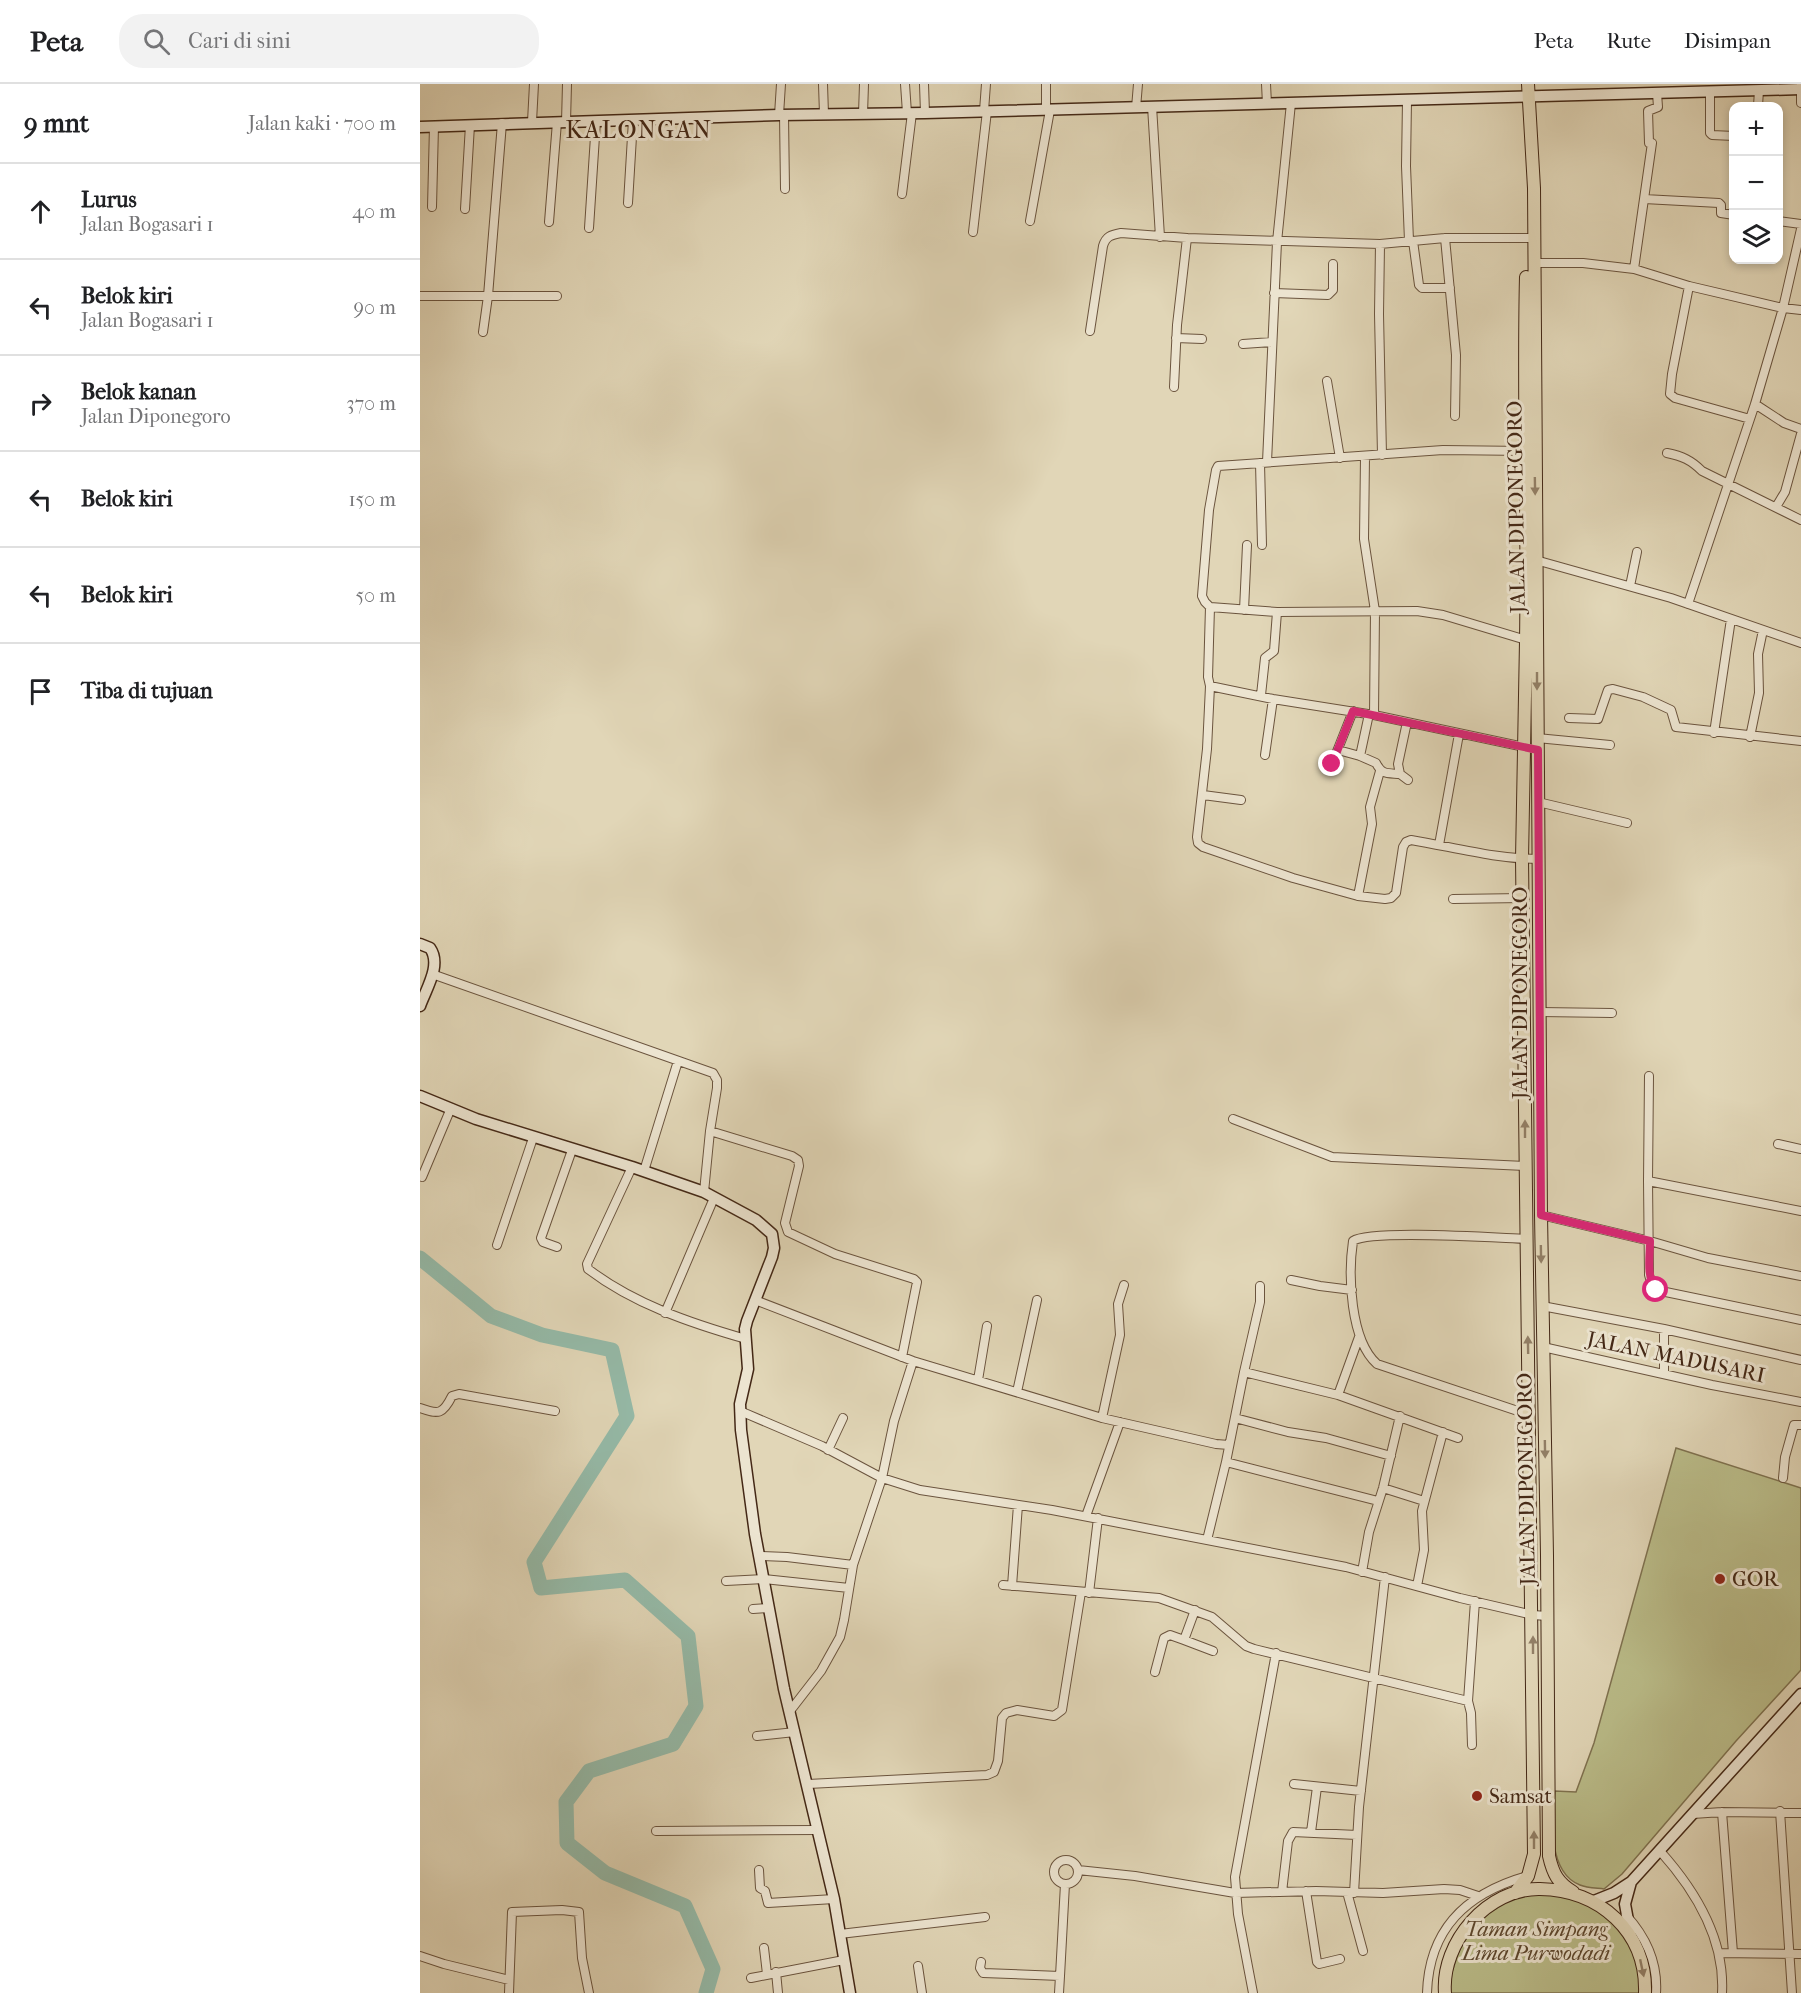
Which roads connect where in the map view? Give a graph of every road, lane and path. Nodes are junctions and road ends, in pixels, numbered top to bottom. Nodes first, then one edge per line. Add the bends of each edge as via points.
1 (534, 84) edge
2 (567, 84) edge
3 (782, 84) edge
4 (823, 84) edge
5 (864, 84) edge
6 (905, 84) edge
7 (924, 84) edge
8 (986, 84) edge
9 (1046, 84) edge
10 (1138, 84) edge
11 (1266, 84) edge
12 (1521, 84) edge
13 (1801, 84) edge
14 (1746, 87) edge
15 (1801, 89) edge
16 (1660, 90) edge
17 (1759, 90) junction
18 (1710, 91) junction
19 (1527, 93) edge
20 (1407, 100) junction
21 (1758, 102) edge
22 (1291, 103) junction
23 (1801, 103) edge
24 (1267, 104) junction
25 (1152, 106) junction
26 (1136, 108) junction
27 (1048, 110) junction
28 (985, 111) junction
29 (909, 113) junction
30 (925, 113) junction
31 (824, 114) junction
32 (863, 114) junction
33 (781, 115) junction
34 (633, 120) junction
35 (596, 121) junction
36 (532, 122) junction
37 (562, 122) junction
38 (502, 123) junction
39 (470, 125) junction
40 (434, 126) junction
41 (420, 127) edge
42 (1729, 135) edge
43 (784, 189) dead end
44 (902, 194) dead end
45 (1644, 199) junction
46 (628, 202) dead end
47 (432, 207) dead end
48 (465, 209) dead end
49 (1729, 214) edge
50 (1030, 221) dead end
51 (549, 222) dead end
52 (1783, 222) edge
53 (1801, 224) edge
54 (589, 228) dead end
55 (1801, 229) edge
56 (973, 232) dead end
57 (1160, 237) junction
58 (1187, 238) junction
59 (1446, 238) junction
60 (1530, 238) junction
61 (1411, 241) junction
62 (1277, 242) junction
63 (1380, 244) junction
64 (1534, 263) junction
65 (1333, 264) dead end
66 (1634, 269) junction
67 (1689, 286) junction
68 (1450, 288) junction
69 (1275, 293) junction
70 (420, 296) edge
71 (488, 296) junction
72 (557, 296) dead end
73 (1783, 308) junction
74 (1801, 310) edge
75 (1089, 331) dead end
76 (483, 332) dead end
77 (1176, 338) junction
78 (1202, 339) dead end
79 (1272, 342) junction
80 (1243, 344) dead end
81 (1327, 381) dead end
82 (1174, 387) dead end
83 (1755, 404) junction
84 (1455, 416) dead end
85 (1750, 419) junction
86 (1801, 429) edge
87 (1801, 434) edge
88 (1530, 451) junction
89 (1667, 453) dead end
90 (1382, 455) junction
91 (1365, 457) junction
92 (1340, 458) junction
93 (1264, 462) junction
94 (1727, 484) junction
95 (1776, 507) junction
96 (1801, 520) edge
97 (1247, 545) dead end
98 (1262, 545) dead end
99 (1637, 552) dead end
100 (1531, 558) junction
101 (1630, 586) junction
102 (1688, 604) junction
103 (1210, 607) junction
104 (1244, 610) junction
105 (1375, 611) junction
106 (1277, 612) junction
107 (1731, 619) junction
108 (1763, 630) junction
109 (1527, 640) junction
110 (1801, 643) edge
111 (1210, 686) junction
112 (1261, 695) junction
113 (1273, 699) junction
114 (1353, 711) junction
115 (1372, 714) junction
116 (1569, 717) dead end
117 (1407, 722) junction
118 (1714, 733) junction
119 (1459, 734) junction
120 (1750, 737) junction
121 (1801, 741) edge
122 (1538, 744) junction
123 (1610, 745) dead end
124 (1523, 747) junction
125 (1338, 750) junction
126 (1265, 754) dead end
127 (1360, 756) junction
128 (1332, 764) dead end
129 (1380, 771) junction
130 (1400, 774) junction
131 (1408, 780) dead end
132 (1203, 795) junction
133 (1241, 800) dead end
134 (1538, 802) junction
135 (1627, 823) dead end
136 (1439, 845) junction
137 (1522, 859) junction
138 (1538, 859) junction
139 (1358, 896) junction
140 (1523, 898) junction
141 (1453, 899) dead end
142 (420, 944) edge
143 (432, 974) junction
144 (420, 1006) edge
145 (1539, 1012) junction
146 (1612, 1013) dead end
147 (678, 1061) junction
148 (1649, 1076) dead end
149 (420, 1096) edge
150 (451, 1108) junction
151 (1233, 1119) dead end
152 (710, 1131) junction
153 (533, 1138) junction
154 (1778, 1144) dead end
155 (1801, 1149) edge
156 (572, 1150) junction
157 (1525, 1166) junction
158 (632, 1167) junction
159 (644, 1171) junction
160 (422, 1177) dead end
161 (1648, 1182) junction
162 (704, 1192) junction
163 (714, 1198) junction
164 (1801, 1211) edge
165 (1541, 1215) junction
166 (785, 1229) junction
167 (772, 1234) junction
168 (1527, 1239) junction
169 (1650, 1241) junction
170 (497, 1245) dead end
171 (556, 1247) dead end
172 (1801, 1276) edge
173 (1291, 1280) dead end
174 (1124, 1285) dead end
175 (1260, 1286) dead end
176 (1352, 1290) junction
177 (755, 1300) junction
178 (1037, 1300) dead end
179 (1542, 1306) junction
180 (665, 1313) junction
181 (1801, 1320) edge
182 (987, 1326) dead end
183 (1664, 1329) junction
184 (1359, 1337) junction
185 (746, 1339) junction
186 (1543, 1347) junction
187 (902, 1357) junction
188 (1801, 1360) edge
189 (913, 1361) junction
190 (1244, 1372) junction
191 (1664, 1374) junction
192 (978, 1380) junction
193 (1017, 1392) junction
194 (1338, 1395) junction
195 (1801, 1402) edge
196 (420, 1408) edge
197 (555, 1411) dead end
198 (740, 1411) junction
199 (1530, 1415) junction
200 (1400, 1416) junction
201 (843, 1418) dead end
202 (1102, 1418) junction
203 (1235, 1418) junction
204 (1120, 1422) junction
205 (1801, 1425) edge
206 (1443, 1432) junction
207 (1458, 1438) dead end
208 (1229, 1444) junction
209 (828, 1450) junction
210 (1391, 1456) junction
211 (1226, 1462) junction
212 (882, 1478) junction
213 (1782, 1478) dead end
214 (1383, 1488) junction
215 (1378, 1501) junction
216 (1424, 1501) junction
217 (1018, 1504) junction
218 (1086, 1516) junction
219 (1098, 1518) junction
220 (1207, 1540) junction
221 (760, 1556) junction
222 (853, 1565) junction
223 (1362, 1572) junction
224 (1385, 1578) junction
225 (764, 1579) junction
226 (726, 1581) dead end
227 (1417, 1586) junction
228 (849, 1588) junction
229 (1085, 1592) junction
230 (1475, 1601) junction
231 (769, 1608) junction
232 (753, 1609) dead end
233 (1195, 1610) junction
234 (1533, 1615) junction
235 (1547, 1616) junction
236 (1184, 1640) junction
237 (1214, 1652) dead end
238 (1276, 1653) junction
239 (1155, 1672) dead end
240 (1372, 1679) junction
241 (1801, 1694) edge
242 (1468, 1701) junction
243 (790, 1711) junction
244 (795, 1732) junction
245 (757, 1736) dead end
246 (1472, 1745) dead end
247 (808, 1784) junction
248 (1294, 1784) dead end
249 (1317, 1787) junction
250 (1360, 1791) junction
251 (1780, 1811) junction
252 (1722, 1812) junction
253 (1801, 1813) edge
254 (1693, 1814) junction
255 (818, 1830) junction
256 (656, 1831) dead end
257 (1311, 1832) junction
258 (1358, 1835) junction
259 (1660, 1851) junction
260 (759, 1870) dead end
261 (1078, 1870) junction
262 (1528, 1876) junction
263 (1632, 1882) junction
264 (1065, 1884) junction
265 (1282, 1892) junction
266 (1306, 1892) junction
267 (1350, 1892) junction
268 (1573, 1892) junction
269 (1235, 1893) junction
270 (1515, 1893) junction
271 (1479, 1896) junction
272 (834, 1899) junction
273 (1594, 1901) junction
274 (1626, 1915) junction
275 (985, 1917) dead end
276 (840, 1934) junction
277 (1631, 1937) junction
278 (764, 1948) dead end
279 (1363, 1951) dead end
280 (1720, 1953) junction
281 (1733, 1953) junction
282 (1789, 1953) junction
283 (1801, 1954) edge
284 (420, 1956) edge
285 (1340, 1959) dead end
286 (844, 1960) junction
287 (981, 1962) dead end
288 (918, 1966) dead end
289 (772, 1973) junction
290 (1060, 1976) junction
291 (751, 1978) dead end
292 (509, 1980) junction
293 (1444, 1992) edge
294 (1648, 1992) edge
295 (509, 1993) edge
296 (589, 1993) edge
297 (778, 1993) edge
298 (850, 1993) edge
299 (922, 1993) edge
300 (1059, 1993) edge
301 (1253, 1993) edge
302 (1427, 1993) edge
303 (1722, 1993) edge
304 (1792, 1993) edge

1 - 36 street
2 - 37 street
3 - 33 street
4 - 31 street
5 - 32 street
6 - 29 street
7 - 30 street
8 - 28 street
9 - 27 street
10 - 26 street
11 - 24 street
12 - 19 main road, JALAN DIPONEGORO
13 - 15 street
14 - 17 street
14 - 18 street
15 - 17 street
15 - 23 street
16 - 18 street
16 - 19 street
16 - 45 street via 1658,107 1648,111 1650,143
17 - 21 street
18 - 42 street via 1710,133
19 - 20 street
19 - 60 main road, JALAN DIPONEGORO via 1534,188
20 - 22 street
20 - 61 street
22 - 24 street
22 - 62 street
24 - 25 street
25 - 26 street
25 - 57 street
26 - 27 street
27 - 28 street
27 - 50 street
28 - 30 street
28 - 56 street
29 - 30 street
29 - 32 street
29 - 44 street
31 - 32 street
31 - 33 street
33 - 34 street
33 - 43 street
34 - 35 street
34 - 46 street
35 - 37 street
35 - 54 street
36 - 37 street
36 - 38 street
37 - 51 street
38 - 39 street
38 - 71 street
39 - 40 street
39 - 48 street
40 - 41 street
40 - 47 street
45 - 49 street via 1719,203 1721,213
45 - 66 street
52 - 53 street
55 - 73 street
57 - 58 street
57 - 75 street via 1120,234 1105,239
58 - 62 street
58 - 77 street
59 - 60 street
59 - 61 street
59 - 68 street
60 - 64 main road, JALAN DIPONEGORO
60 - 88 main road, JALAN DIPONEGORO
61 - 63 street
61 - 68 street via 1419,285
62 - 63 street
62 - 69 street
63 - 90 street
64 - 66 street
64 - 88 main road, JALAN DIPONEGORO
65 - 69 street via 1333,290 1328,295
66 - 67 street
67 - 73 street
67 - 85 street via 1670,394
68 - 84 street via 1456,355
69 - 79 street
70 - 71 street
71 - 72 street
71 - 76 street
73 - 74 street
73 - 83 street
77 - 78 street
77 - 82 street
79 - 80 street
79 - 93 street
81 - 92 street
83 - 85 street
83 - 86 street
85 - 94 street
87 - 95 street via 1785,492
88 - 90 street via 1443,450
88 - 100 main road, JALAN DIPONEGORO
89 - 94 street via 1694,462 1702,471
90 - 91 street
91 - 92 street
91 - 105 street via 1364,538
92 - 93 street
93 - 98 street
93 - 103 street via 1216,467 1202,596
94 - 95 street
94 - 102 street
95 - 96 street
97 - 104 street
99 - 101 street
100 - 101 street
100 - 109 main road, JALAN DIPONEGORO
100 -> 122 main road, JALAN DIPONEGORO
101 - 102 street
102 - 107 street
103 - 104 street
103 - 111 street
104 - 106 street
105 - 106 street
105 - 109 street via 1434,614
105 - 115 street
106 - 112 street via 1274,651 1265,658
107 - 108 street
107 - 118 street
108 - 110 street
108 - 120 street via 1758,654 1759,693
109 - 124 main road, JALAN DIPONEGORO
111 - 112 street
111 - 132 street
112 - 113 street
113 - 114 street
113 - 126 street
114 - 115 street
114 - 125 street
115 - 117 street
115 - 127 street
116 - 118 street via 1598,719 1610,688 1671,710 1676,727
117 - 119 street
117 - 130 street via 1398,764
118 - 120 street
119 - 124 street
119 - 136 street
120 - 121 street
122 - 123 street
122 - 124 street
122 - 134 main road, JALAN DIPONEGORO
124 - 137 main road, JALAN DIPONEGORO
125 - 127 street
125 - 128 street
127 - 129 street via 1376,763
129 - 130 street
129 - 139 street via 1370,807 1372,824
130 - 131 street
132 - 133 street
132 - 139 street via 1197,837 1203,847
134 - 135 street
134 - 138 main road, JALAN DIPONEGORO
136 - 137 street
136 - 139 street via 1406,842 1396,893 1385,900
137 - 138 street
137 - 140 main road, JALAN DIPONEGORO
138 - 145 main road, JALAN DIPONEGORO
140 - 141 street
157 -> 140 main road, JALAN DIPONEGORO
142 - 143 street via 434,952
143 - 144 street
143 - 147 street
145 - 146 street
145 - 165 main road, JALAN DIPONEGORO
147 - 152 street via 706,1069 717,1080
147 - 159 street
148 - 161 street
149 - 150 street
150 - 153 street
150 - 160 street
151 - 157 street via 1332,1156
152 - 162 street
152 - 166 street via 798,1160
153 - 156 street
153 - 170 street
154 - 155 street
156 - 158 street
156 - 171 street via 542,1238
157 - 168 main road, JALAN DIPONEGORO
158 - 159 street
158 - 180 street via 587,1267
159 - 162 street
161 - 164 street
161 - 169 street
162 - 163 street
163 - 167 street via 756,1220
163 - 180 street
165 - 169 street
165 -> 179 main road, JALAN DIPONEGORO
166 - 167 street
166 - 187 street via 794,1237 835,1254 917,1282
167 - 177 street via 774,1248
168 - 176 street via 1359,1237 1352,1246
199 -> 168 main road, JALAN DIPONEGORO
169 - 172 street via 1708,1258
169 - 181 street via 1649,1275 1656,1290
173 - 176 street
174 - 202 street via 1118,1304 1120,1335
175 - 190 street
176 - 184 street
177 - 185 street via 747,1321
177 - 187 street
178 - 193 street
179 - 183 street
179 - 186 main road, JALAN DIPONEGORO
180 - 185 street
182 - 192 street
183 - 188 street
183 - 191 street
184 - 194 street
184 - 199 street via 1377,1364
185 - 198 street via 748,1369
186 - 191 street, JALAN MADUSARI
186 -> 235 main road, JALAN DIPONEGORO
187 - 189 street
189 - 192 street
189 - 212 street
190 - 194 street
190 - 203 street
191 - 195 street, JALAN MADUSARI
192 - 193 street
193 - 202 street
194 - 200 street
196 - 197 street via 443,1411 452,1396 459,1394
198 - 209 street
198 - 221 street
199 - 234 main road, JALAN DIPONEGORO
200 - 206 street
200 - 210 street
201 - 209 street
202 - 204 street
203 - 208 street
203 - 210 street
204 - 208 street
204 - 218 street
205 - 213 street via 1794,1425
206 - 207 street
206 - 216 street
208 - 211 street
209 - 212 street
210 - 214 street
211 - 215 street
211 - 220 street
212 - 217 street via 920,1490
212 - 222 street
214 - 215 street
214 - 216 street
215 - 223 street
216 - 227 street via 1424,1550
217 - 218 street
217 - 229 street via 1007,1586
218 - 219 street
219 - 220 street
219 - 229 street
220 - 223 street
221 - 222 street
221 - 225 street
222 - 228 street
223 - 224 street
224 - 227 street
224 - 240 street
225 - 226 street
225 - 228 street
225 - 231 street
227 - 230 street
228 - 243 street via 840,1637 821,1671
229 - 233 street via 1159,1598
229 - 247 street via 1062,1710 1054,1716 1017,1710 1005,1713 994,1772
230 - 234 street
230 - 242 street
231 - 232 street
231 - 243 street
233 - 236 street
233 - 238 street via 1222,1623 1246,1646
234 - 235 street
262 -> 234 main road, JALAN DIPONEGORO via 1534,1854
235 - 268 main road, JALAN DIPONEGORO via 1549,1856 1556,1877
236 - 237 street
236 - 239 street via 1170,1635 1164,1638
238 - 240 street
238 - 269 street
240 - 242 street
240 - 250 street
241 - 254 street
242 - 246 street
243 - 244 street
244 - 245 street
244 - 247 street
247 - 255 street
248 - 249 street
249 - 250 street
249 - 257 street
250 - 258 street
251 - 252 street
251 - 253 street
251 - 282 street
252 - 254 street
252 - 281 street
254 - 259 street
255 - 256 street
255 - 272 street
257 - 258 street
257 - 265 street via 1296,1831 1290,1835
258 - 267 street
259 - 263 street
259 - 280 street via 1694,1896
260 - 272 street via 760,1888 768,1903
261 - 264 street via 1075,1880
261 - 264 street via 1072,1861 1058,1862 1054,1875
261 - 269 street
262 - 270 main road, JALAN DIPONEGORO
262 - 271 street
263 - 273 street
263 - 274 street
264 - 290 street
265 - 266 street
265 - 269 street
266 - 267 street
266 - 285 street via 1317,1962
267 - 271 street via 1444,1889
267 - 279 street
268 - 270 main road via 1539,1888
268 - 273 main road
269 - 301 street
270 - 293 main road via 1486,1907 1464,1930 1449,1961
271 - 302 street via 1454,1917 1440,1936
272 - 276 street
273 - 277 main road via 1615,1917
274 - 277 street
274 - 294 street via 1651,1954 1655,1970
275 - 276 street
276 - 286 street
277 -> 294 main road
278 - 289 street
280 - 281 street
280 - 303 street
281 - 282 street
282 - 283 street
282 - 304 street
284 - 292 street
286 - 289 street
286 - 298 street
287 - 290 street via 983,1973
288 - 299 street
289 - 291 street
289 - 297 street
290 - 300 street
292 - 295 street
292 - 296 street via 512,1912 575,1910 580,1914

